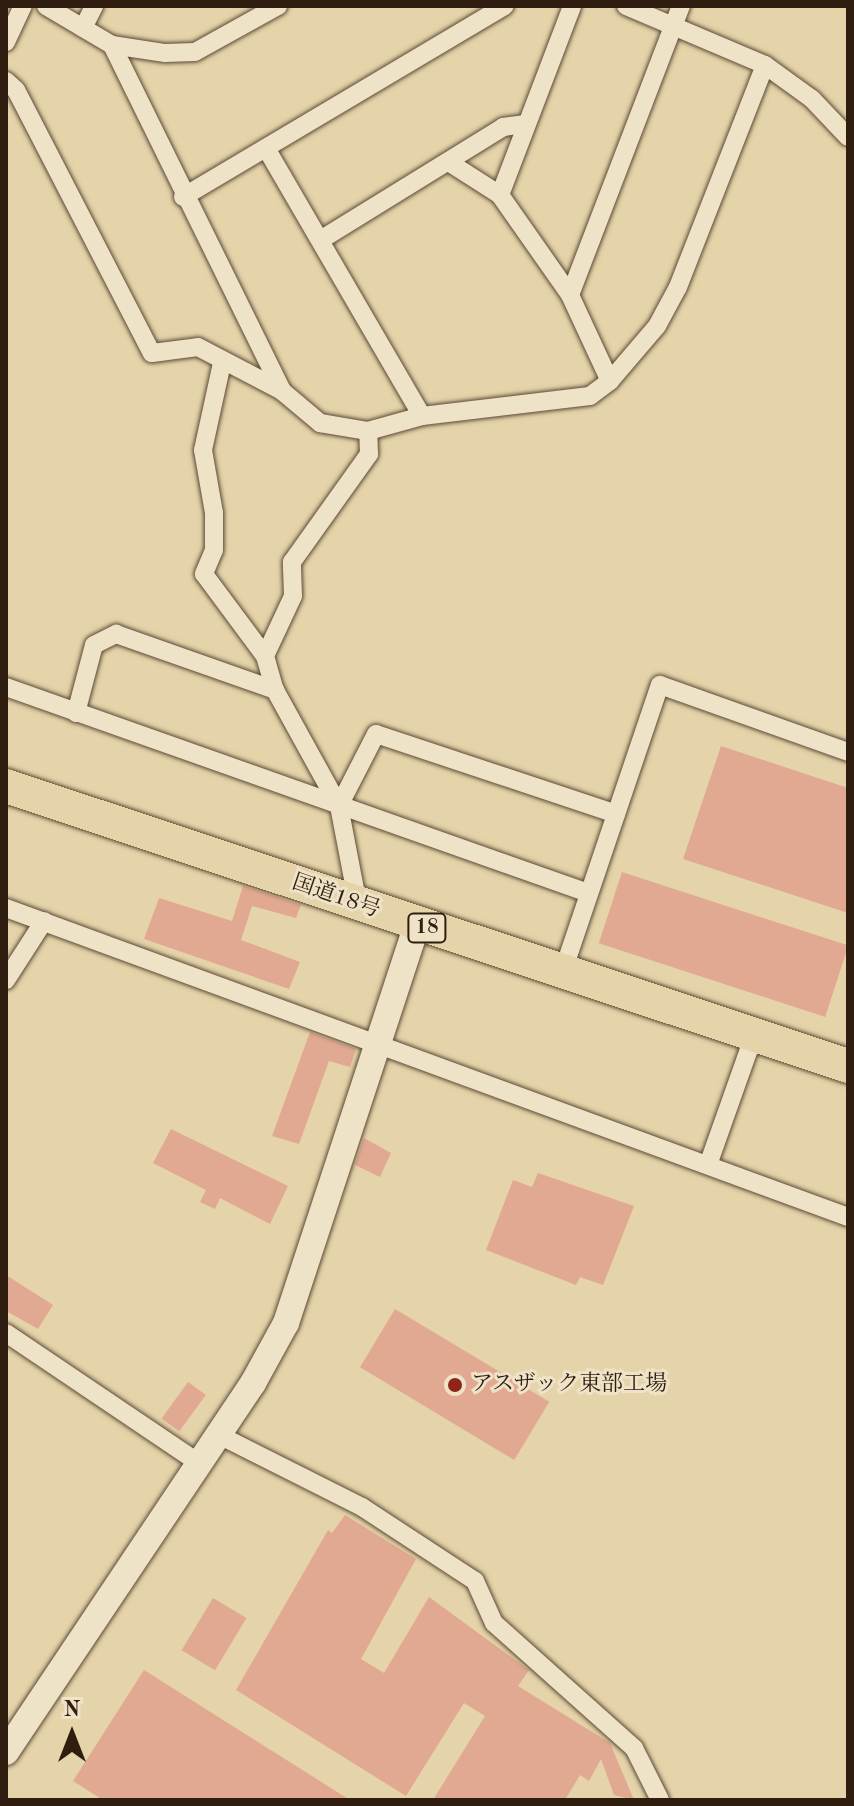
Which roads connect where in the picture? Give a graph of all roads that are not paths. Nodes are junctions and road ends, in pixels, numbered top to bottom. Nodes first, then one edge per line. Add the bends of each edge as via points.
1 (23, 6) edge
2 (46, 6) edge
3 (94, 6) edge
4 (278, 6) edge
5 (505, 6) edge
6 (572, 6) edge
7 (626, 6) edge
8 (678, 15) edge
9 (83, 28) junction
10 (6, 42) edge
11 (112, 45) junction
12 (765, 65) junction
13 (6, 81) edge
14 (524, 124) junction
15 (848, 137) edge
16 (266, 148) junction
17 (450, 163) junction
18 (500, 195) junction
19 (183, 197) junction
20 (322, 239) junction
21 (570, 295) junction
22 (222, 363) junction
23 (610, 381) junction
24 (282, 391) junction
25 (422, 416) junction
26 (368, 431) junction
27 (265, 656) junction
28 (6, 687) edge
29 (275, 690) junction
30 (76, 713) junction
31 (848, 752) edge
32 (6, 786) edge
33 (339, 806) junction
34 (616, 814) junction
35 (588, 893) junction
36 (358, 905) junction
37 (6, 908) edge
38 (44, 921) junction
39 (417, 924) junction
40 (563, 971) junction
41 (6, 980) edge
42 (754, 1035) junction
43 (382, 1042) junction
44 (848, 1066) edge
45 (708, 1165) junction
46 (848, 1217) edge
47 (6, 1333) edge
48 (219, 1435) junction
49 (199, 1463) junction
50 (6, 1752) edge
51 (660, 1800) edge

1 - 10 street
2 - 9 street
3 - 9 street
4 - 11 street via 195,52
5 - 16 street
6 - 14 street
7 - 8 street
8 - 12 street
8 - 21 street
9 - 11 street
11 - 19 street
12 - 15 street via 812,99
12 - 23 street via 678,287 657,326
13 - 22 street via 16,90 152,353 198,347
14 - 17 street via 503,127
14 - 18 street
16 - 19 street
16 - 20 street
17 - 18 street
17 - 20 street
18 - 21 street
19 - 24 street
20 - 25 street
21 - 23 street
22 - 24 street
22 - 27 street via 203,450 214,513 214,550 204,574
23 - 25 street via 590,396
24 - 26 street via 320,423
25 - 26 street
26 - 27 street via 369,454 292,562 293,596
27 - 29 street
28 - 30 street
29 - 30 street via 116,634 94,645
29 - 33 street
30 - 33 street
31 - 34 street via 660,685
32 - 36 highway, 国道18号 / 18
33 - 34 street via 376,734
33 - 35 street
33 - 36 street
34 - 35 street
35 - 40 street
36 - 39 highway, 国道18号 / 18
37 - 38 street
38 - 41 street
38 - 43 street
39 - 40 highway, 国道18号 / 18
39 - 43 street
40 - 42 highway, 国道18号 / 18
42 - 44 highway, 国道18号 / 18
42 - 45 street
43 - 45 street
43 - 48 street via 286,1323
45 - 46 street
47 - 49 street
48 - 49 street
48 - 51 street via 362,1507 475,1581 494,1623 634,1748
49 - 50 street

